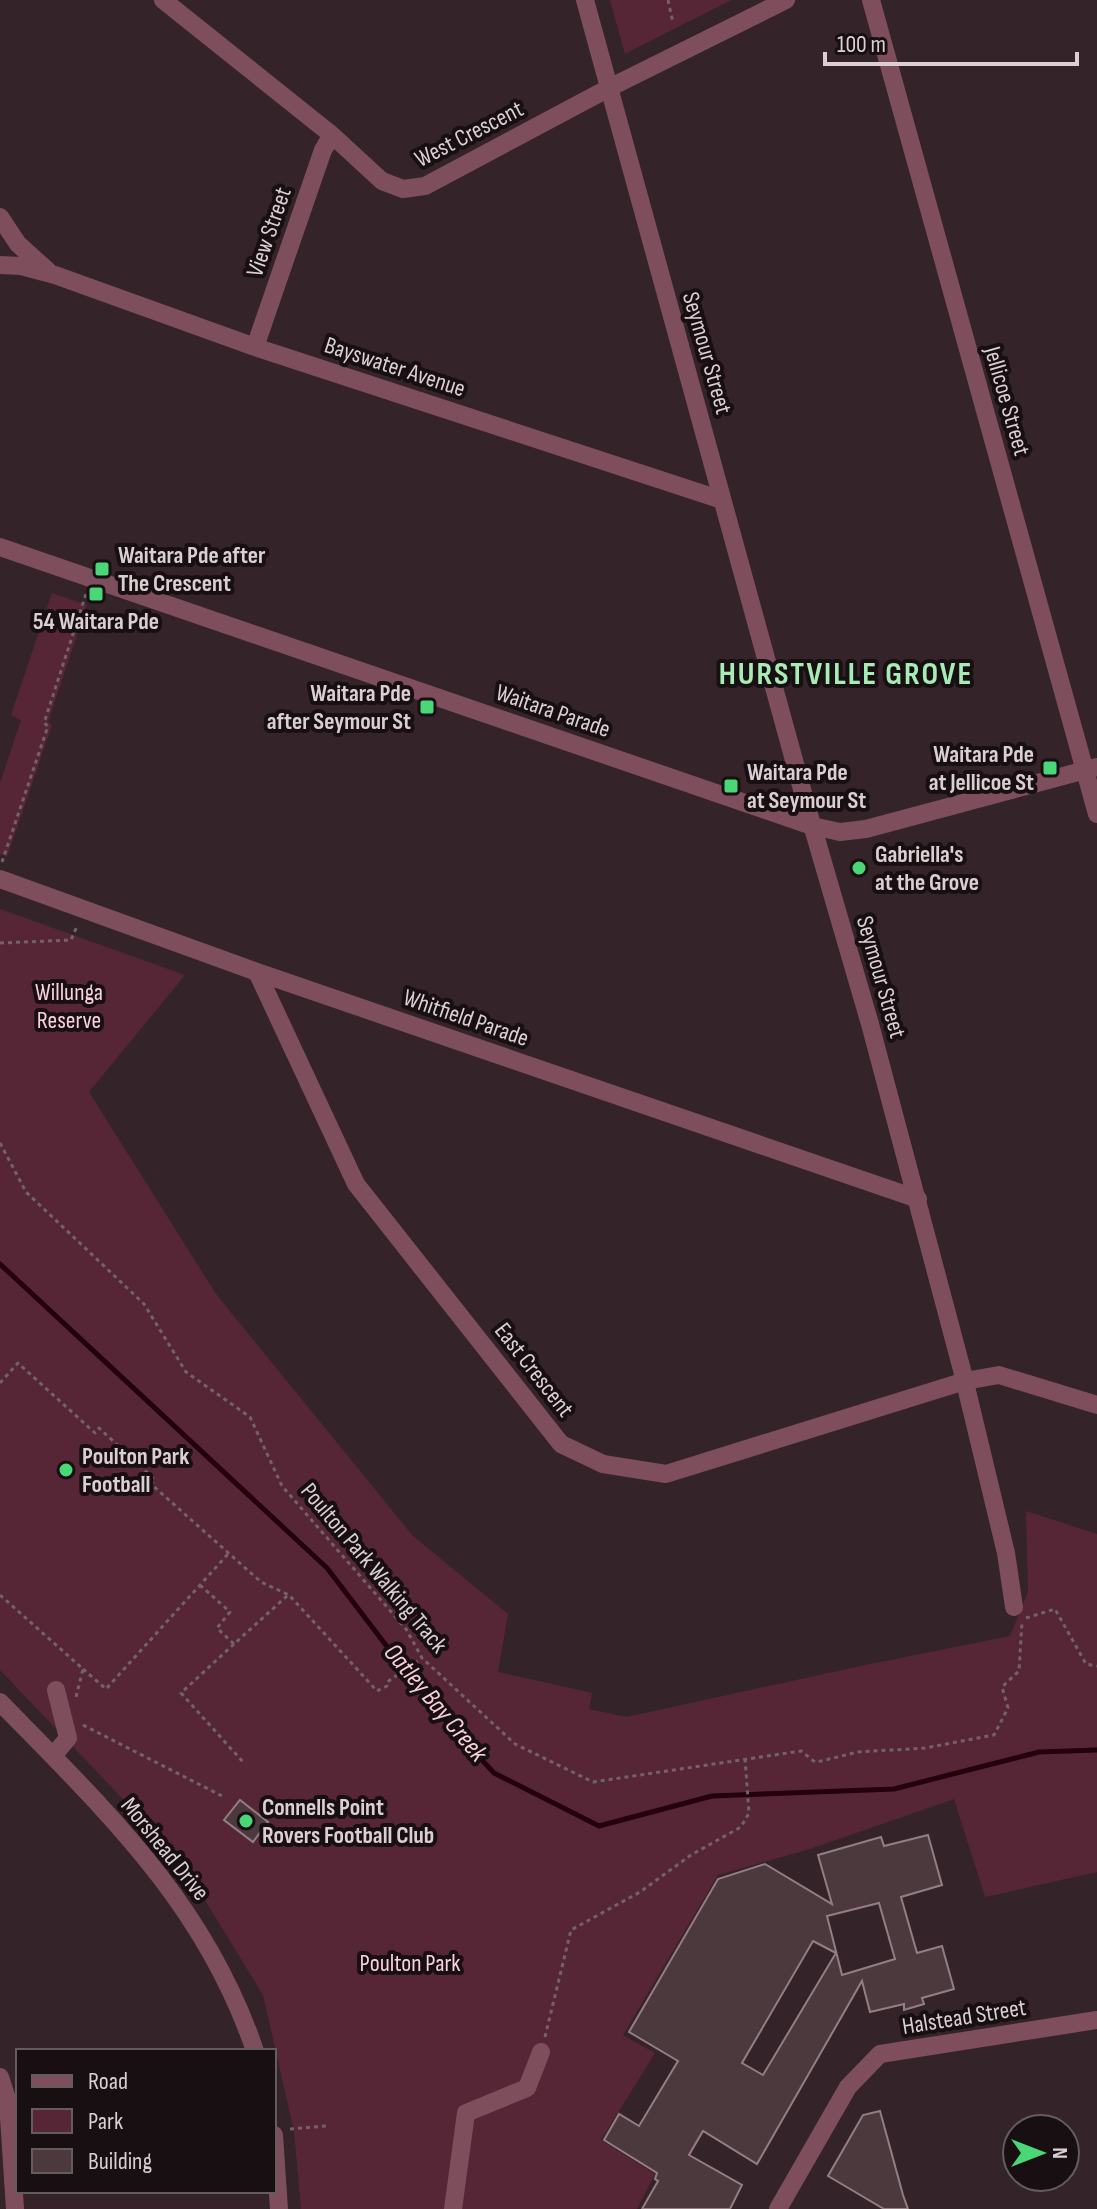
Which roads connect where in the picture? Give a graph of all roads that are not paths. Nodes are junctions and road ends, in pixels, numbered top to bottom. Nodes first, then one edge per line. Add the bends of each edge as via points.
1 (163, 0) edge
2 (585, 0) edge
3 (786, 0) edge
4 (871, 0) edge
5 (609, 88) junction
6 (332, 135) junction
7 (0, 217) edge
8 (0, 265) edge
9 (55, 275) junction
10 (255, 347) junction
11 (722, 500) junction
12 (0, 547) edge
13 (1091, 768) edge
14 (1097, 814) edge
15 (812, 826) junction
16 (0, 879) edge
17 (257, 972) junction
18 (918, 1199) junction
19 (965, 1381) junction
20 (1097, 1405) edge
21 (1014, 1607) dead end
22 (56, 1690) dead end
23 (0, 1702) edge
24 (53, 1756) junction
25 (1097, 2020) edge
26 (254, 2049) edge
27 (541, 2052) road end
28 (0, 2077) edge
29 (280, 2132) edge
30 (15, 2209) edge
31 (279, 2209) edge
32 (453, 2209) edge
33 (778, 2209) edge

1 - 6 street, West Crescent
2 - 5 street, Seymour Street
3 - 5 street, West Crescent
4 - 13 street, Jellicoe Street
5 - 6 street, West Crescent via 417,188 382,181
5 - 11 street, Seymour Street
6 - 10 street, View Street
7 - 9 street, Bayswater Avenue via 27,253
8 - 9 street, Bayswater Avenue
9 - 10 street, Bayswater Avenue
10 - 11 street, Bayswater Avenue
11 - 15 street, Seymour Street
12 - 15 street, Waitara Parade
13 - 14 street, Jellicoe Street
13 - 15 street, Waitara Parade via 866,829 840,832
15 - 18 street, Seymour Street
16 - 17 street, Whitfield Parade
17 - 18 street, Whitfield Parade
17 - 19 street, East Crescent via 356,1184 561,1444 603,1464 666,1474
18 - 19 street, Seymour Street
19 - 20 street, East Crescent via 999,1375
19 - 21 street, Seymour Street
22 - 24 street via 68,1738
23 - 24 street, Morshead Drive
24 - 26 street, Morshead Drive via 178,1898 213,1953
25 - 33 street, Halstead Street via 880,2054 848,2087
27 - 32 street via 527,2088 466,2113
28 - 30 street via 8,2102
29 - 31 street

